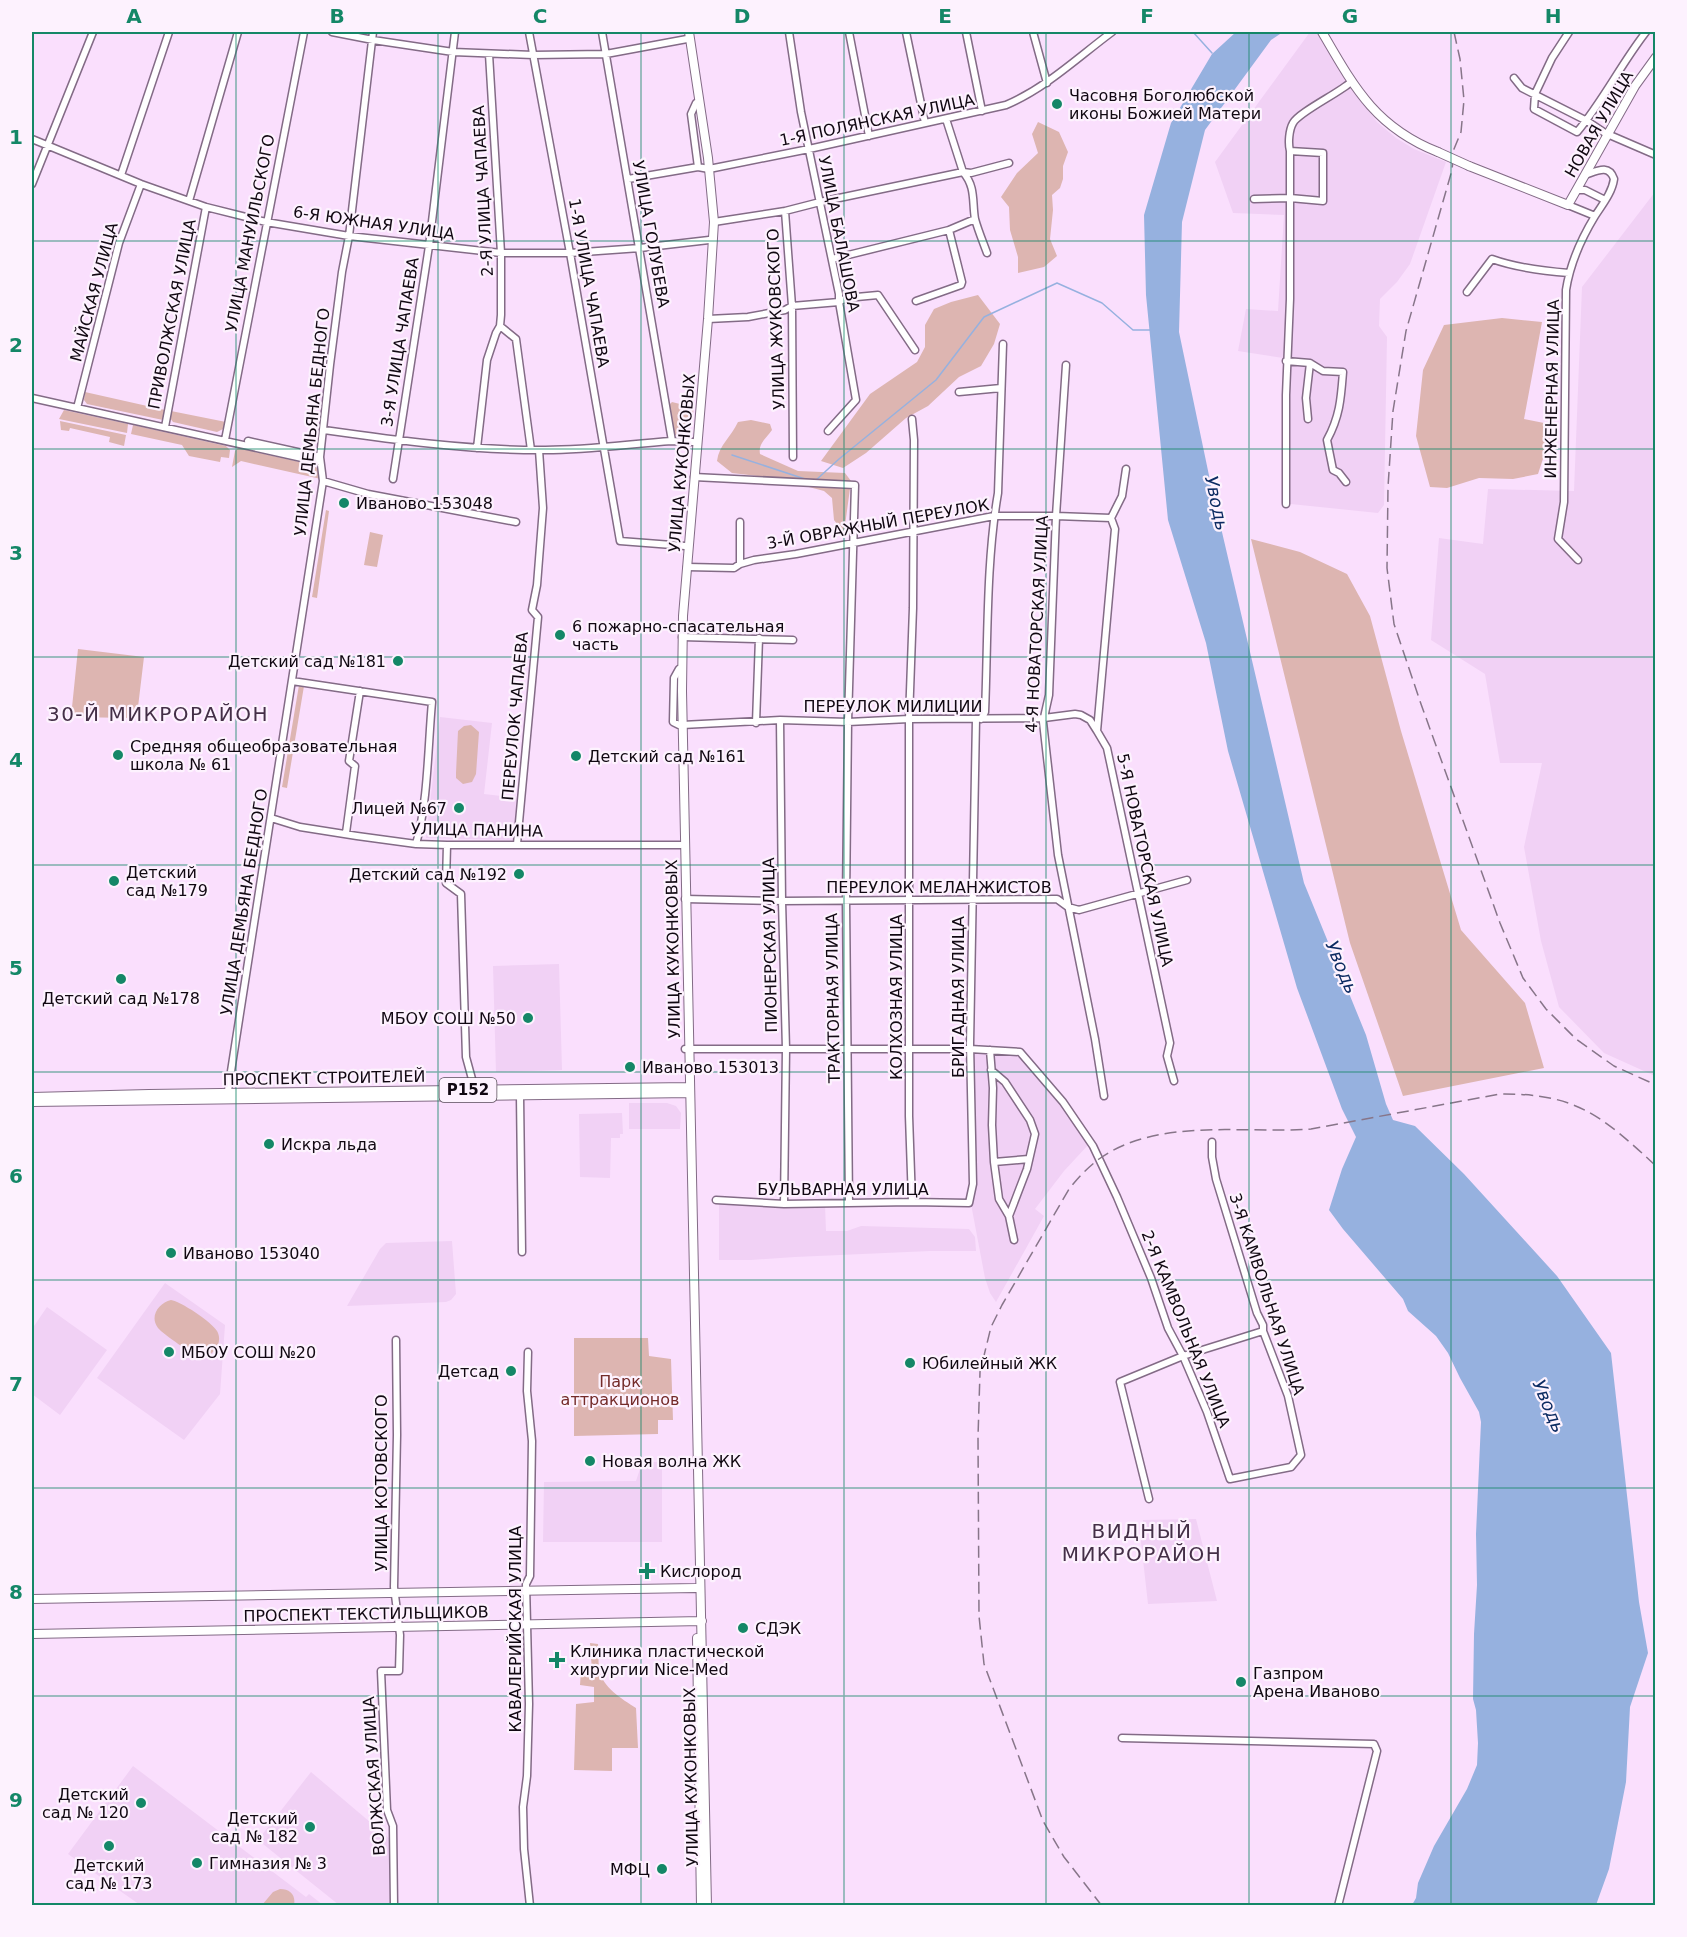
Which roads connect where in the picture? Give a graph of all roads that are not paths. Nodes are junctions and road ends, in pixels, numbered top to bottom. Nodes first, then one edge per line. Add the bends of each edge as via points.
1 (93, 32) edge
2 (169, 32) edge
3 (238, 32) edge
4 (304, 32) edge
5 (333, 32) edge
6 (373, 32) edge
7 (455, 32) edge
8 (529, 32) edge
9 (602, 32) edge
10 (789, 32) edge
11 (849, 32) edge
12 (906, 32) edge
13 (966, 32) edge
14 (1033, 32) edge
15 (1109, 32) edge
16 (1322, 32) edge
17 (1569, 32) edge
18 (1646, 32) edge
19 (688, 35) edge
20 (373, 40) junction
21 (453, 52) junction
22 (489, 54) junction
23 (606, 54) junction
24 (533, 55) junction
25 (1656, 57) edge
26 (1514, 78) dead end
27 (1351, 82) junction
28 (1047, 83) junction
29 (1535, 94) junction
30 (982, 111) junction
31 (946, 119) junction
32 (1587, 121) junction
33 (926, 123) junction
34 (1608, 134) junction
35 (868, 136) junction
36 (32, 139) edge
37 (48, 146) junction
38 (809, 149) junction
39 (1290, 150) junction
40 (1656, 155) edge
41 (1009, 163) dead end
42 (704, 168) junction
43 (963, 172) junction
44 (121, 175) junction
45 (1585, 175) junction
46 (628, 179) junction
47 (32, 184) edge
48 (141, 184) junction
49 (1577, 190) junction
50 (1290, 198) junction
51 (1254, 199) dead end
52 (1605, 200) junction
53 (189, 201) junction
54 (820, 202) junction
55 (1568, 205) junction
56 (206, 207) junction
57 (785, 211) junction
58 (1595, 216) junction
59 (975, 219) junction
60 (266, 222) junction
61 (714, 222) junction
62 (949, 230) junction
63 (349, 236) junction
64 (710, 240) junction
65 (429, 246) junction
66 (640, 248) junction
67 (501, 253) junction
68 (570, 253) junction
69 (987, 253) dead end
70 (832, 259) junction
71 (1569, 273) junction
72 (1467, 292) dead end
73 (916, 301) dead end
74 (839, 302) junction
75 (792, 306) junction
76 (708, 319) junction
77 (500, 326) junction
78 (1003, 344) dead end
79 (915, 350) dead end
80 (1287, 361) junction
81 (1310, 363) junction
82 (1066, 365) dead end
83 (1001, 388) junction
84 (959, 392) dead end
85 (32, 396) edge
86 (77, 406) junction
87 (912, 419) dead end
88 (1308, 419) dead end
89 (165, 425) junction
90 (324, 430) junction
91 (828, 431) dead end
92 (225, 438) junction
93 (399, 440) junction
94 (672, 441) junction
95 (693, 442) junction
96 (603, 446) junction
97 (477, 447) junction
98 (531, 450) junction
99 (539, 450) junction
100 (793, 457) dead end
101 (320, 459) junction
102 (1126, 468) dead end
103 (694, 477) junction
104 (393, 479) dead end
105 (323, 481) junction
106 (1346, 482) dead end
107 (1286, 504) dead end
108 (994, 516) junction
109 (1056, 516) junction
110 (1111, 518) junction
111 (516, 522) dead end
112 (740, 522) dead end
113 (912, 531) junction
114 (854, 543) junction
115 (685, 546) junction
116 (1578, 560) dead end
117 (740, 564) junction
118 (687, 567) junction
119 (682, 638) junction
120 (759, 638) junction
121 (793, 640) dead end
122 (292, 681) junction
123 (360, 691) junction
124 (1044, 718) junction
125 (909, 719) junction
126 (979, 719) junction
127 (780, 720) junction
128 (848, 722) junction
129 (756, 723) junction
130 (680, 725) junction
131 (1097, 731) junction
132 (271, 818) junction
133 (346, 833) junction
134 (416, 844) junction
135 (517, 844) junction
136 (447, 845) junction
137 (683, 845) junction
138 (1187, 880) dead end
139 (1139, 893) junction
140 (685, 899) junction
141 (846, 900) junction
142 (972, 900) junction
143 (782, 901) junction
144 (909, 901) junction
145 (1068, 908) junction
146 (687, 1048) junction
147 (786, 1048) junction
148 (847, 1048) junction
149 (910, 1049) junction
150 (970, 1049) junction
151 (990, 1050) junction
152 (991, 1070) junction
153 (1174, 1081) dead end
154 (688, 1090) junction
155 (476, 1093) junction
156 (520, 1093) junction
157 (1104, 1096) dead end
158 (32, 1097) edge
159 (227, 1097) junction
160 (97, 1098) junction
161 (32, 1102) edge
162 (1212, 1142) dead end
163 (1029, 1159) junction
164 (994, 1162) junction
165 (716, 1200) dead end
166 (912, 1202) junction
167 (849, 1203) junction
168 (969, 1203) joint
169 (784, 1204) junction
170 (1009, 1216) junction
171 (1014, 1240) dead end
172 (522, 1252) dead end
173 (691, 1266) junction
174 (1263, 1331) junction
175 (396, 1340) dead end
176 (528, 1352) dead end
177 (1183, 1356) junction
178 (1230, 1479) joint
179 (1149, 1499) dead end
180 (526, 1591) junction
181 (696, 1592) junction
182 (395, 1593) junction
183 (32, 1599) edge
184 (699, 1607) junction
185 (699, 1621) junction
186 (526, 1624) junction
187 (399, 1627) junction
188 (32, 1634) edge
189 (1122, 1738) dead end
190 (394, 1905) edge
191 (530, 1905) edge
192 (701, 1905) edge
193 (707, 1905) edge
194 (1338, 1905) edge

1 - 37 street
2 - 44 street
3 - 53 street, ПРИВОЛЖСКАЯ УЛИЦА
4 - 60 street, УЛИЦА МАНУИЛЬСКОГО
5 - 20 street
6 - 20 street, УЛИЦА ДЕМЬЯНА БЕДНОГО
7 - 21 street, 3-Я УЛИЦА ЧАПАЕВА
8 - 24 street, 1-Я УЛИЦА ЧАПАЕВА
9 - 23 street, УЛИЦА ГОЛУБЕВА
10 - 38 street, УЛИЦА БАЛАШОВА
11 - 35 street
12 - 33 street
13 - 30 street
14 - 28 street
15 - 28 street, 1-Я ПОЛЯНСКАЯ УЛИЦА
16 - 27 main road
17 - 29 street
18 - 32 street
19 - 23 street
19 - 42 main road, УЛИЦА КУКОНКОВЫХ
19 - 42 main road, УЛИЦА КУКОНКОВЫХ
20 - 21 street
20 - 63 street, УЛИЦА ДЕМЬЯНА БЕДНОГО
21 - 22 street
21 - 65 street, 3-Я УЛИЦА ЧАПАЕВА
22 - 24 street
22 - 67 street, 2-Я УЛИЦА ЧАПАЕВА
23 - 24 street
23 - 46 street, УЛИЦА ГОЛУБЕВА
24 - 68 street, 1-Я УЛИЦА ЧАПАЕВА
25 - 34 main road, НОВАЯ УЛИЦА
26 - 29 street via 1521,88
27 - 39 street via 1294,121
27 - 55 main road, bridge via 1393,128 1420,145
28 - 30 street, 1-Я ПОЛЯНСКАЯ УЛИЦА via 1006,105
29 - 32 street
29 - 32 street via 1534,109 1577,132
30 - 31 street, 1-Я ПОЛЯНСКАЯ УЛИЦА
31 - 33 street, 1-Я ПОЛЯНСКАЯ УЛИЦА
31 - 43 street
32 - 34 street
33 - 35 street, 1-Я ПОЛЯНСКАЯ УЛИЦА
34 - 40 street
34 - 45 main road, НОВАЯ УЛИЦА
35 - 38 street, 1-Я ПОЛЯНСКАЯ УЛИЦА
36 - 37 street, 6-Я ЮЖНАЯ УЛИЦА
37 - 44 street, 6-Я ЮЖНАЯ УЛИЦА
37 - 47 street
38 - 42 street, 1-Я ПОЛЯНСКАЯ УЛИЦА
38 - 54 street, УЛИЦА БАЛАШОВА
39 - 50 street
39 - 50 street via 1323,153 1323,201
41 - 43 street
42 - 46 street, 1-Я ПОЛЯНСКАЯ УЛИЦА
42 - 61 main road, УЛИЦА КУКОНКОВЫХ
42 - 64 main road, УЛИЦА КУКОНКОВЫХ
43 - 54 street
43 - 59 street via 969,178
44 - 48 street, 6-Я ЮЖНАЯ УЛИЦА
45 - 49 main road, НОВАЯ УЛИЦА
45 - 52 street via 1600,169 1611,173 1614,183
46 - 66 street, УЛИЦА ГОЛУБЕВА
48 - 53 street, 6-Я ЮЖНАЯ УЛИЦА
48 - 86 street, МАЙСКАЯ УЛИЦА via 119,243
49 - 52 street
49 - 55 main road, НОВАЯ УЛИЦА
50 - 51 street
50 - 80 street
52 - 58 street, ИНЖЕНЕРНАЯ УЛИЦА
53 - 56 street, 6-Я ЮЖНАЯ УЛИЦА
54 - 57 street
54 - 70 street, УЛИЦА БАЛАШОВА
55 - 58 street
56 - 60 street, 6-Я ЮЖНАЯ УЛИЦА
56 - 89 street, ПРИВОЛЖСКАЯ УЛИЦА
57 - 61 street
57 - 75 street, УЛИЦА ЖУКОВСКОГО
58 - 71 street, ИНЖЕНЕРНАЯ УЛИЦА
59 - 62 street
59 - 69 street
60 - 63 street, 6-Я ЮЖНАЯ УЛИЦА
60 - 92 street, УЛИЦА МАНУИЛЬСКОГО
61 - 76 main road, УЛИЦА КУКОНКОВЫХ
62 - 70 street
62 - 73 street via 961,285
63 - 65 street, 6-Я ЮЖНАЯ УЛИЦА
63 - 90 street, УЛИЦА ДЕМЬЯНА БЕДНОГО
64 - 66 street, 6-Я ЮЖНАЯ УЛИЦА
64 - 95 main road, УЛИЦА КУКОНКОВЫХ
65 - 67 street, 6-Я ЮЖНАЯ УЛИЦА
65 - 93 street, 3-Я УЛИЦА ЧАПАЕВА
66 - 68 street, 6-Я ЮЖНАЯ УЛИЦА
66 - 94 street, УЛИЦА ГОЛУБЕВА
67 - 68 street, 6-Я ЮЖНАЯ УЛИЦА
67 - 77 street, 2-Я УЛИЦА ЧАПАЕВА
68 - 96 street, 1-Я УЛИЦА ЧАПАЕВА
70 - 74 street, УЛИЦА БАЛАШОВА
71 - 72 street via 1540,271 1492,259
71 - 116 street, ИНЖЕНЕРНАЯ УЛИЦА via 1564,502 1558,539
74 - 75 street
74 - 79 street via 878,294
74 - 91 street, УЛИЦА БАЛАШОВА via 856,400
75 - 76 street via 748,317
75 - 100 street, УЛИЦА ЖУКОВСКОГО
76 - 103 main road, УЛИЦА КУКОНКОВЫХ
77 - 97 street, 2-Я УЛИЦА ЧАПАЕВА via 487,360
77 - 98 street via 516,339
78 - 83 street, БРИГАДНАЯ УЛИЦА
80 - 81 street
80 - 107 street
81 - 88 street
81 - 106 street via 1323,371 1343,372 1341,406 1327,440 1333,470
82 - 109 street, 4-Я НОВАТОРСКАЯ УЛИЦА
83 - 84 street
83 - 108 street, БРИГАДНАЯ УЛИЦА
85 - 86 street
86 - 89 street
87 - 113 street, КОЛХОЗНАЯ УЛИЦА
89 - 92 street
90 - 93 street
90 - 101 street, УЛИЦА ДЕМЬЯНА БЕДНОГО
92 - 101 street
93 - 97 street
93 - 104 street, 3-Я УЛИЦА ЧАПАЕВА
94 - 95 street
94 - 96 street
95 - 115 main road, УЛИЦА КУКОНКОВЫХ
96 - 99 street
96 - 115 street, 1-Я УЛИЦА ЧАПАЕВА via 620,541
97 - 98 street
98 - 99 street
99 - 135 street, ПЕРЕУЛОК ЧАПАЕВА via 543,508 532,610 538,617
101 - 105 street, УЛИЦА ДЕМЬЯНА БЕДНОГО
102 - 110 street, 5-Я НОВАТОРСКАЯ УЛИЦА via 1122,496
103 - 114 street, ТРАКТОРНАЯ УЛИЦА via 855,485
103 - 118 main road, УЛИЦА КУКОНКОВЫХ
105 - 111 street via 368,494
105 - 122 street, УЛИЦА ДЕМЬЯНА БЕДНОГО
108 - 109 street, 3-Й ОВРАЖНЫЙ ПЕРЕУЛОК
108 - 113 street, 3-Й ОВРАЖНЫЙ ПЕРЕУЛОК
108 - 126 street, БРИГАДНАЯ УЛИЦА via 985,712
109 - 110 street, 3-Й ОВРАЖНЫЙ ПЕРЕУЛОК
109 - 124 street, 4-Я НОВАТОРСКАЯ УЛИЦА via 1049,695
110 - 131 street, 5-Я НОВАТОРСКАЯ УЛИЦА via 1115,529
112 - 117 street
113 - 114 street, 3-Й ОВРАЖНЫЙ ПЕРЕУЛОК
113 - 125 street, КОЛХОЗНАЯ УЛИЦА
114 - 117 street, 3-Й ОВРАЖНЫЙ ПЕРЕУЛОК
114 - 128 street, ТРАКТОРНАЯ УЛИЦА
115 - 130 main road, УЛИЦА КУКОНКОВЫХ
117 - 118 street, 3-Й ОВРАЖНЫЙ ПЕРЕУЛОК via 734,568
118 - 119 main road, УЛИЦА КУКОНКОВЫХ
119 - 120 street
119 - 130 main road, УЛИЦА КУКОНКОВЫХ
120 - 121 street
120 - 129 street
122 - 123 street
122 - 132 street, УЛИЦА ДЕМЬЯНА БЕДНОГО
123 - 133 street via 350,761 355,766
123 - 134 street via 432,702
124 - 126 street, ПЕРЕУЛОК МИЛИЦИИ
124 - 131 street, ПЕРЕУЛОК МИЛИЦИИ via 1081,715
124 - 145 street, 4-Я НОВАТОРСКАЯ УЛИЦА via 1051,800
125 - 126 street, ПЕРЕУЛОК МИЛИЦИИ
125 - 128 street, ПЕРЕУЛОК МИЛИЦИИ
125 - 144 street, КОЛХОЗНАЯ УЛИЦА
126 - 142 street, БРИГАДНАЯ УЛИЦА
127 - 128 street, ПЕРЕУЛОК МИЛИЦИИ
127 - 129 street, ПЕРЕУЛОК МИЛИЦИИ
127 - 143 street, ПИОНЕРСКАЯ УЛИЦА
128 - 141 street, ТРАКТОРНАЯ УЛИЦА
129 - 130 street, ПЕРЕУЛОК МИЛИЦИИ
130 - 137 main road, УЛИЦА КУКОНКОВЫХ
131 - 139 street, 5-Я НОВАТОРСКАЯ УЛИЦА via 1107,748
132 - 133 street, УЛИЦА ПАНИНА via 300,827
132 - 159 street, УЛИЦА ДЕМЬЯНА БЕДНОГО
133 - 134 street, УЛИЦА ПАНИНА
134 - 136 street, УЛИЦА ПАНИНА
135 - 136 street, УЛИЦА ПАНИНА
135 - 137 street, УЛИЦА ПАНИНА
136 - 155 street via 446,883 461,894 466,1057
137 - 140 main road, УЛИЦА КУКОНКОВЫХ
137 - 146 main road, УЛИЦА КУКОНКОВЫХ
138 - 139 street, ПЕРЕУЛОК МЕЛАНЖИСТОВ
139 - 145 street, ПЕРЕУЛОК МЕЛАНЖИСТОВ via 1079,910
139 - 153 street, 5-Я НОВАТОРСКАЯ УЛИЦА via 1170,1043 1167,1056
140 - 143 street, ПЕРЕУЛОК МЕЛАНЖИСТОВ
140 - 146 main road, УЛИЦА КУКОНКОВЫХ
141 - 143 street, ПЕРЕУЛОК МЕЛАНЖИСТОВ
141 - 144 street, ПЕРЕУЛОК МЕЛАНЖИСТОВ
141 - 148 street, ТРАКТОРНАЯ УЛИЦА
142 - 144 street, ПЕРЕУЛОК МЕЛАНЖИСТОВ
142 - 145 street, ПЕРЕУЛОК МЕЛАНЖИСТОВ via 1057,899
142 - 150 street, БРИГАДНАЯ УЛИЦА
143 - 147 street, ПИОНЕРСКАЯ УЛИЦА
144 - 149 street, КОЛХОЗНАЯ УЛИЦА
145 - 157 street, 4-Я НОВАТОРСКАЯ УЛИЦА
146 - 147 street, 2-Я КАМВОЛЬНАЯ УЛИЦА
146 - 154 main road, УЛИЦА КУКОНКОВЫХ
147 - 148 street, 2-Я КАМВОЛЬНАЯ УЛИЦА
147 - 169 street, ПИОНЕРСКАЯ УЛИЦА
148 - 149 street, 2-Я КАМВОЛЬНАЯ УЛИЦА
148 - 167 street, ТРАКТОРНАЯ УЛИЦА
149 - 150 street, 2-Я КАМВОЛЬНАЯ УЛИЦА
149 - 166 street, КОЛХОЗНАЯ УЛИЦА
150 - 151 street, 2-Я КАМВОЛЬНАЯ УЛИЦА
150 - 168 street, БРИГАДНАЯ УЛИЦА via 973,1184
151 - 152 street
151 - 177 street, 2-Я КАМВОЛЬНАЯ УЛИЦА via 1020,1052 1063,1102 1093,1146
152 - 163 street via 1005,1082 1030,1120 1035,1134
152 - 164 street
154 - 156 main road, ПРОСПЕКТ СТРОИТЕЛЕЙ / Р152
154 - 173 main road, УЛИЦА КУКОНКОВЫХ
155 - 156 main road, ПРОСПЕКТ СТРОИТЕЛЕЙ / Р152
155 - 159 main road, ПРОСПЕКТ СТРОИТЕЛЕЙ / Р152
156 - 172 street
158 - 160 main road, ПРОСПЕКТ СТРОИТЕЛЕЙ / Р152
159 - 160 main road, ПРОСПЕКТ СТРОИТЕЛЕЙ / Р152
160 - 161 main road, ПРОСПЕКТ СТРОИТЕЛЕЙ / Р152
162 - 174 street, 3-Я КАМВОЛЬНАЯ УЛИЦА via 1218,1189
163 - 164 street
163 - 170 street
164 - 170 street via 999,1199
165 - 169 street, БУЛЬВАРНАЯ УЛИЦА
166 - 167 street, БУЛЬВАРНАЯ УЛИЦА
166 - 168 street, БУЛЬВАРНАЯ УЛИЦА
167 - 169 street, БУЛЬВАРНАЯ УЛИЦА
170 - 171 street
173 - 181 main road, УЛИЦА КУКОНКОВЫХ
173 - 184 main road, УЛИЦА КУКОНКОВЫХ
174 - 177 street
174 - 178 street, 3-Я КАМВОЛЬНАЯ УЛИЦА via 1288,1396 1301,1455 1291,1467
175 - 182 street, УЛИЦА КОТОВСКОГО
176 - 180 street, КАВАЛЕРИЙСКАЯ УЛИЦА via 532,1441 530,1576
177 - 178 street, 2-Я КАМВОЛЬНАЯ УЛИЦА
177 - 179 street via 1120,1382
180 - 181 main road, ПРОСПЕКТ ТЕКСТИЛЬЩИКОВ via 680,1588
180 - 182 main road, ПРОСПЕКТ ТЕКСТИЛЬЩИКОВ
180 - 186 street, КАВАЛЕРИЙСКАЯ УЛИЦА
181 - 184 main road, УЛИЦА КУКОНКОВЫХ
182 - 183 main road, ПРОСПЕКТ ТЕКСТИЛЬЩИКОВ
182 - 187 street, УЛИЦА КОТОВСКОГО
184 - 185 main road, УЛИЦА КУКОНКОВЫХ
185 - 186 main road, ПРОСПЕКТ ТЕКСТИЛЬЩИКОВ
185 - 192 main road, УЛИЦА КУКОНКОВЫХ
185 - 193 main road, УЛИЦА КУКОНКОВЫХ
186 - 187 main road, ПРОСПЕКТ ТЕКСТИЛЬЩИКОВ
186 - 191 street, КАВАЛЕРИЙСКАЯ УЛИЦА via 529,1716 524,1849
187 - 188 main road, ПРОСПЕКТ ТЕКСТИЛЬЩИКОВ
187 - 190 street, ВОЛЖСКАЯ УЛИЦА via 399,1671 381,1671 387,1810 393,1826
189 - 194 street via 1374,1744 1377,1751

